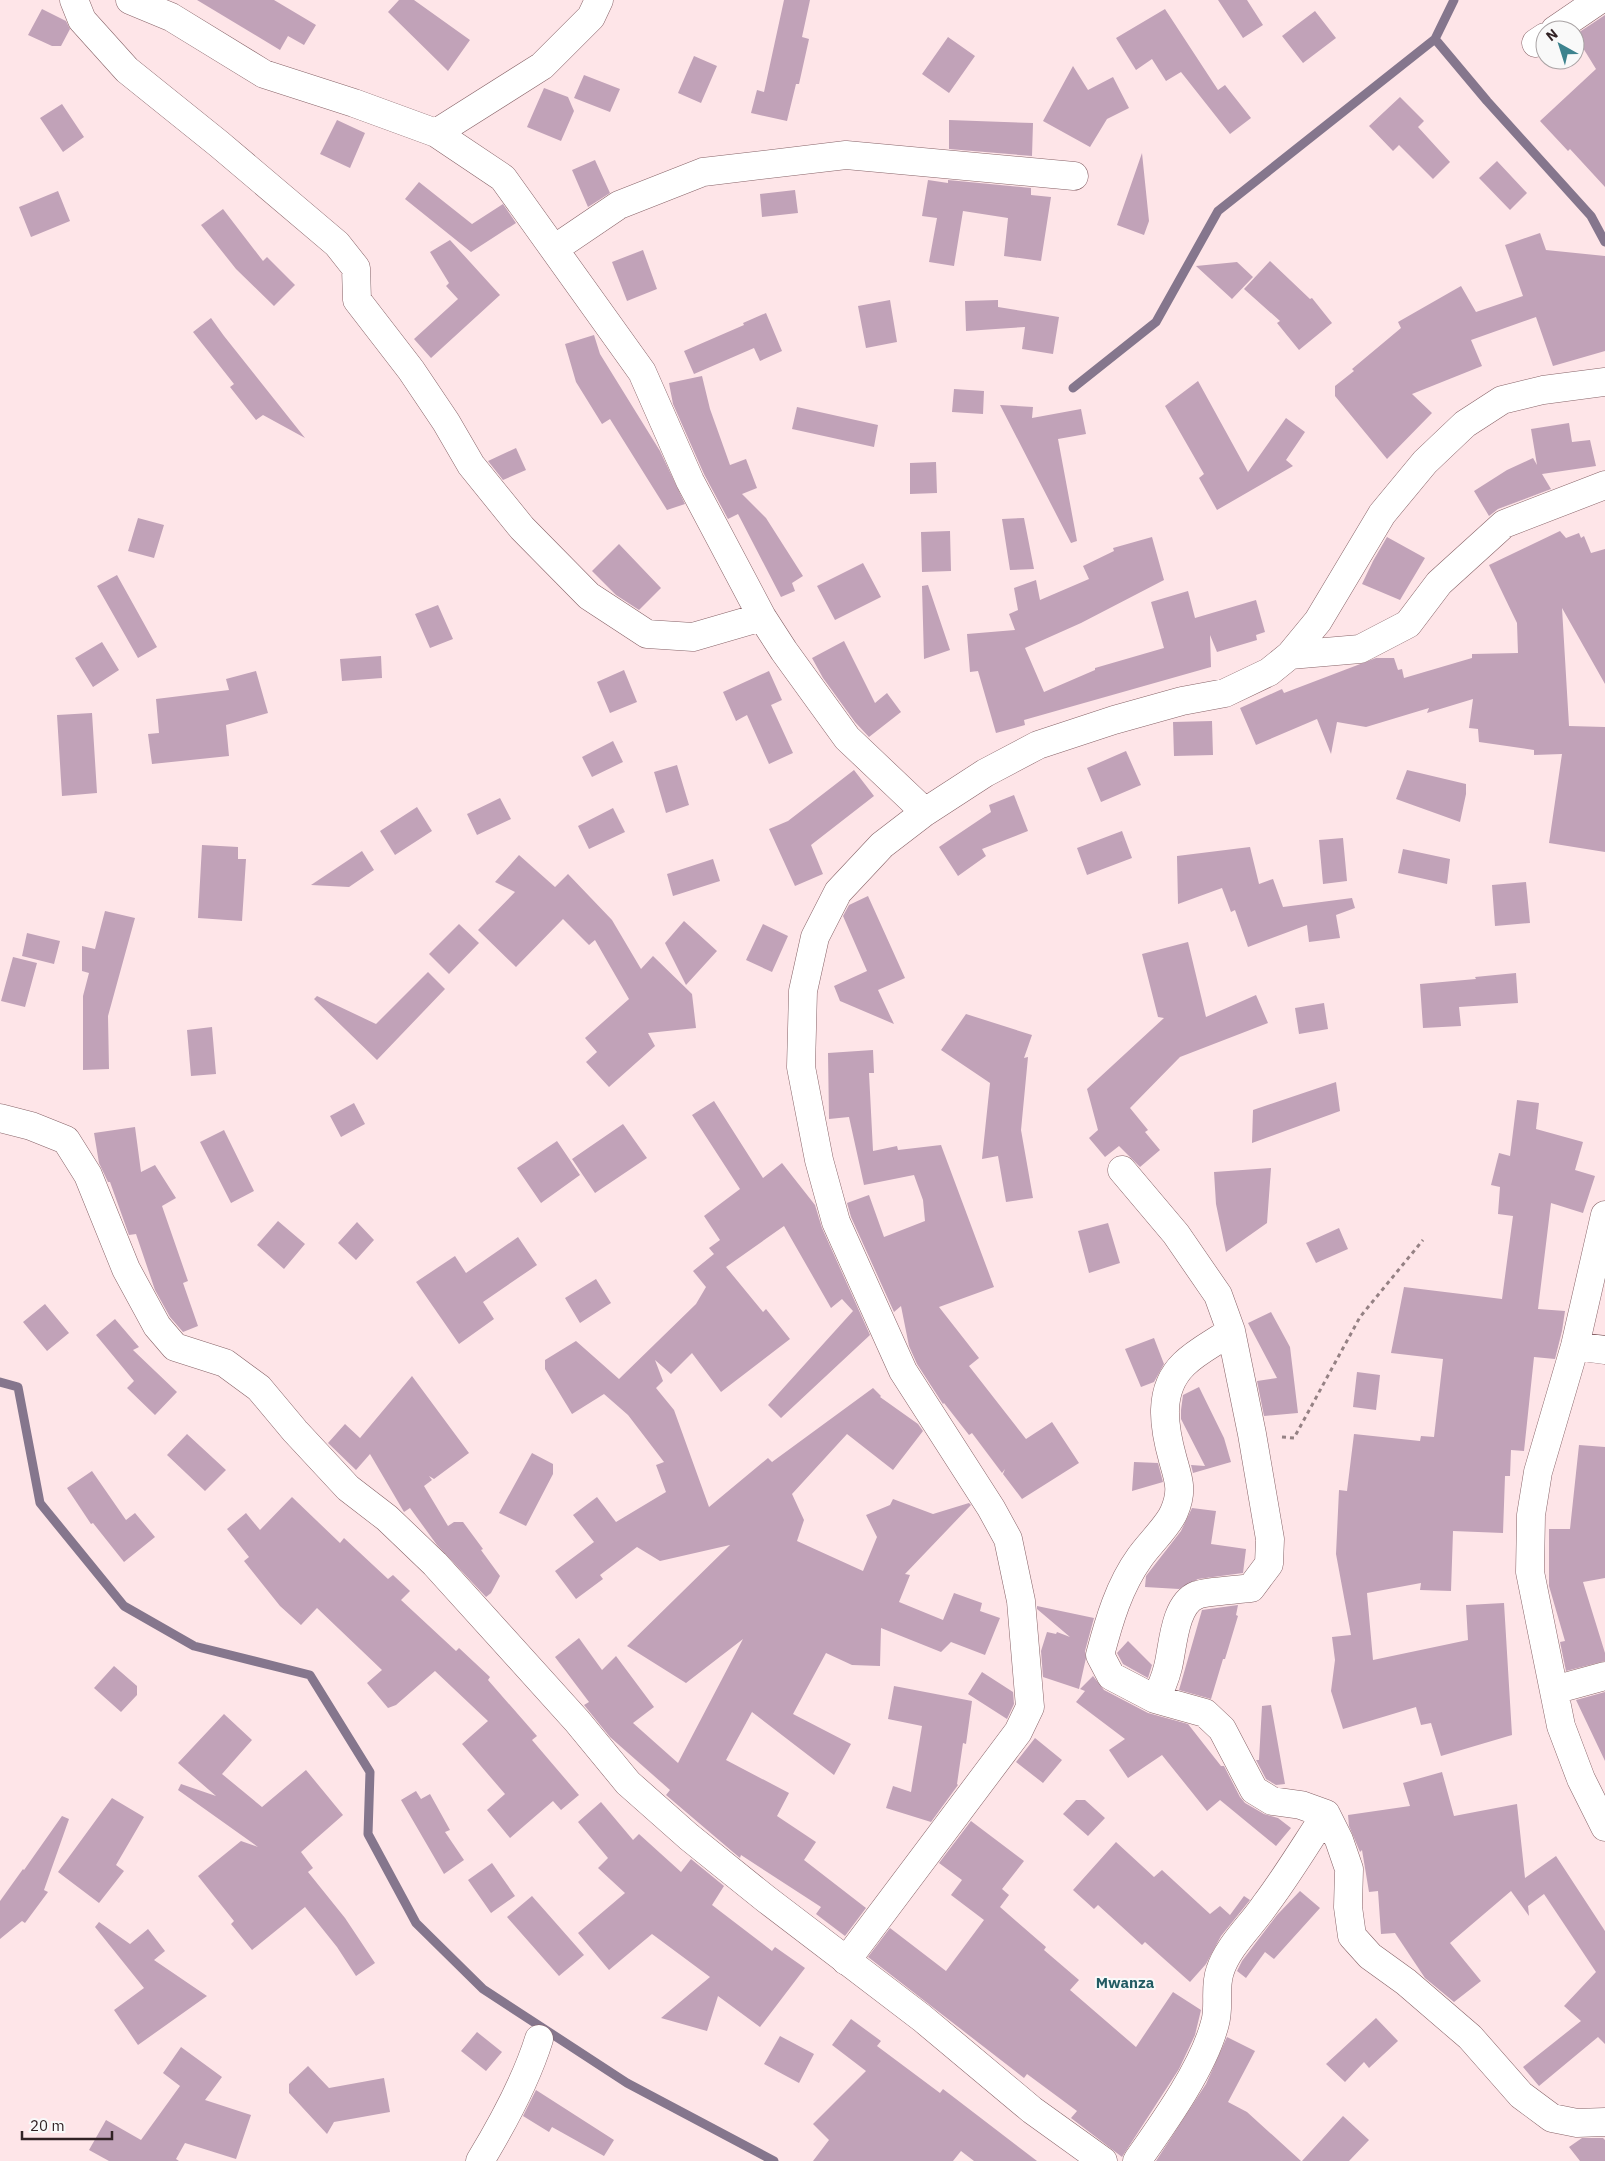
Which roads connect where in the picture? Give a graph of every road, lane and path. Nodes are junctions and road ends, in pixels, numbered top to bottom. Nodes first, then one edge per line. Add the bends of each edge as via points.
1 (74, 0) edge
2 (130, 0) edge
3 (599, 0) edge
4 (1599, 0) edge
5 (1570, 20) edge
6 (436, 133) junction
7 (1074, 176) dead end
8 (554, 250) junction
9 (1605, 382) edge
10 (1605, 485) edge
11 (762, 617) junction
12 (1290, 655) junction
13 (925, 812) junction
14 (0, 1118) edge
15 (1122, 1170) dead end
16 (1605, 1215) edge
17 (1423, 1240) dead end
18 (1231, 1332) junction
19 (1575, 1346) junction
20 (1605, 1350) edge
21 (1252, 1434) junction
22 (1605, 1676) edge
23 (1554, 1690) junction
24 (1155, 1699) junction
25 (1326, 1814) junction
26 (1605, 1827) edge
27 (846, 1961) junction
28 (539, 2039) dead end
29 (1605, 2122) edge
30 (480, 2161) edge
31 (1103, 2161) edge
32 (1137, 2161) edge

1 - 11 street via 82,20 127,70 336,244 356,268 358,300 411,370 471,465 522,528 589,596 647,634 694,637
2 - 6 street via 171,17 264,74
3 - 6 street via 591,17 542,66
4 - 5 street
6 - 8 street via 503,178
7 - 8 street via 846,155 703,172 619,205
8 - 11 street via 642,372 690,481
9 - 12 street via 1543,390 1502,400 1464,424 1425,462 1382,514 1318,621
10 - 12 street via 1504,524 1439,583 1408,624 1360,649
11 - 13 street via 847,738
12 - 13 street via 1269,672 1224,693 1114,720 1038,745 985,773
13 - 27 street via 882,845 838,892 815,937 803,991 801,1067 819,1160 840,1231 903,1371 1008,1539 1021,1601 1030,1707 1018,1732
14 - 27 street via 66,1140 88,1175 126,1269 157,1326 175,1347 225,1364 259,1388 348,1488 387,1518 435,1564 577,1721 628,1783 689,1837
15 - 18 street via 1176,1234 1218,1295
16 - 19 street
17 - 21 path via 1360,1317 1294,1438
18 - 21 street
18 - 24 street via 1184,1364 1169,1386 1164,1408 1181,1487 1174,1513 1122,1586 1100,1655 1111,1676
19 - 20 street
19 - 23 street via 1538,1472 1531,1515 1530,1572
21 - 24 street via 1270,1539 1269,1564 1251,1588 1198,1595 1188,1601 1178,1619 1168,1667
22 - 23 street
23 - 26 street via 1561,1726 1581,1779
24 - 25 street via 1205,1713 1222,1729 1254,1790 1272,1801 1302,1805
25 - 29 street via 1349,1869 1348,1907 1352,1936 1370,1956 1470,2037 1521,2095 1552,2118 1577,2123
25 - 32 street via 1265,1906 1231,1950 1220,1971 1216,2022 1204,2054
27 - 31 street via 922,2018 1032,2110
28 - 30 street via 533,2058

